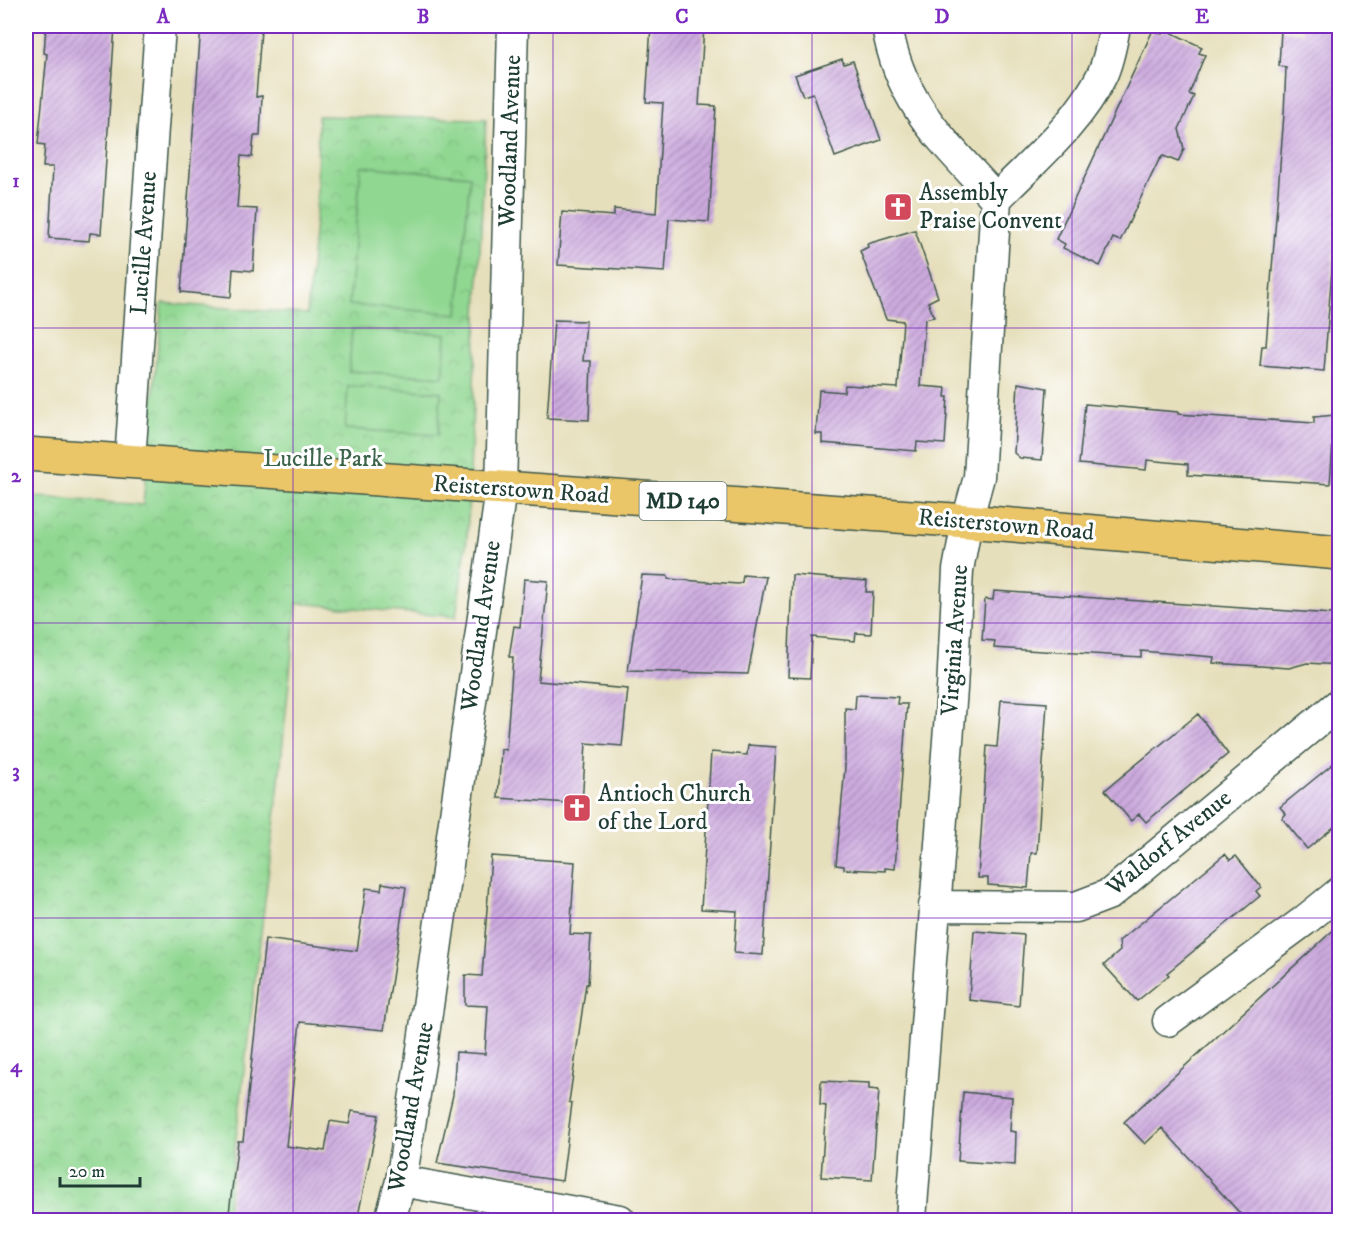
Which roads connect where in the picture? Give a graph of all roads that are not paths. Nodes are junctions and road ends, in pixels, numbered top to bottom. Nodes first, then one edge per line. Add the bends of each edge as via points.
1 (160, 26) edge
2 (513, 26) edge
3 (887, 26) edge
4 (1115, 26) edge
5 (996, 199) junction
6 (26, 454) edge
7 (130, 461) junction
8 (501, 489) junction
9 (967, 521) junction
10 (1340, 553) edge
11 (1340, 703) edge
12 (1340, 892) edge
13 (934, 906) junction
14 (1168, 1021) dead end
15 (400, 1182) junction
16 (911, 1220) edge
17 (390, 1221) edge
18 (620, 1221) edge

1 - 7 street, Lucille Avenue
2 - 8 street, Woodland Avenue
3 - 5 street via 891,53 913,102
4 - 5 street via 1102,75 1086,101
5 - 9 street, Virginia Avenue via 979,477
6 - 7 main road, Reisterstown Road / MD 140
7 - 8 main road, Reisterstown Road / MD 140
8 - 9 main road, Reisterstown Road / MD 140
8 - 15 street, Woodland Avenue
9 - 10 main road, Reisterstown Road / MD 140
9 - 13 street, Virginia Avenue via 958,570
11 - 13 street, Waldorf Avenue via 1110,894 1076,907
12 - 14 street
13 - 16 street, Virginia Avenue
15 - 17 street, Woodland Avenue
15 - 18 street

